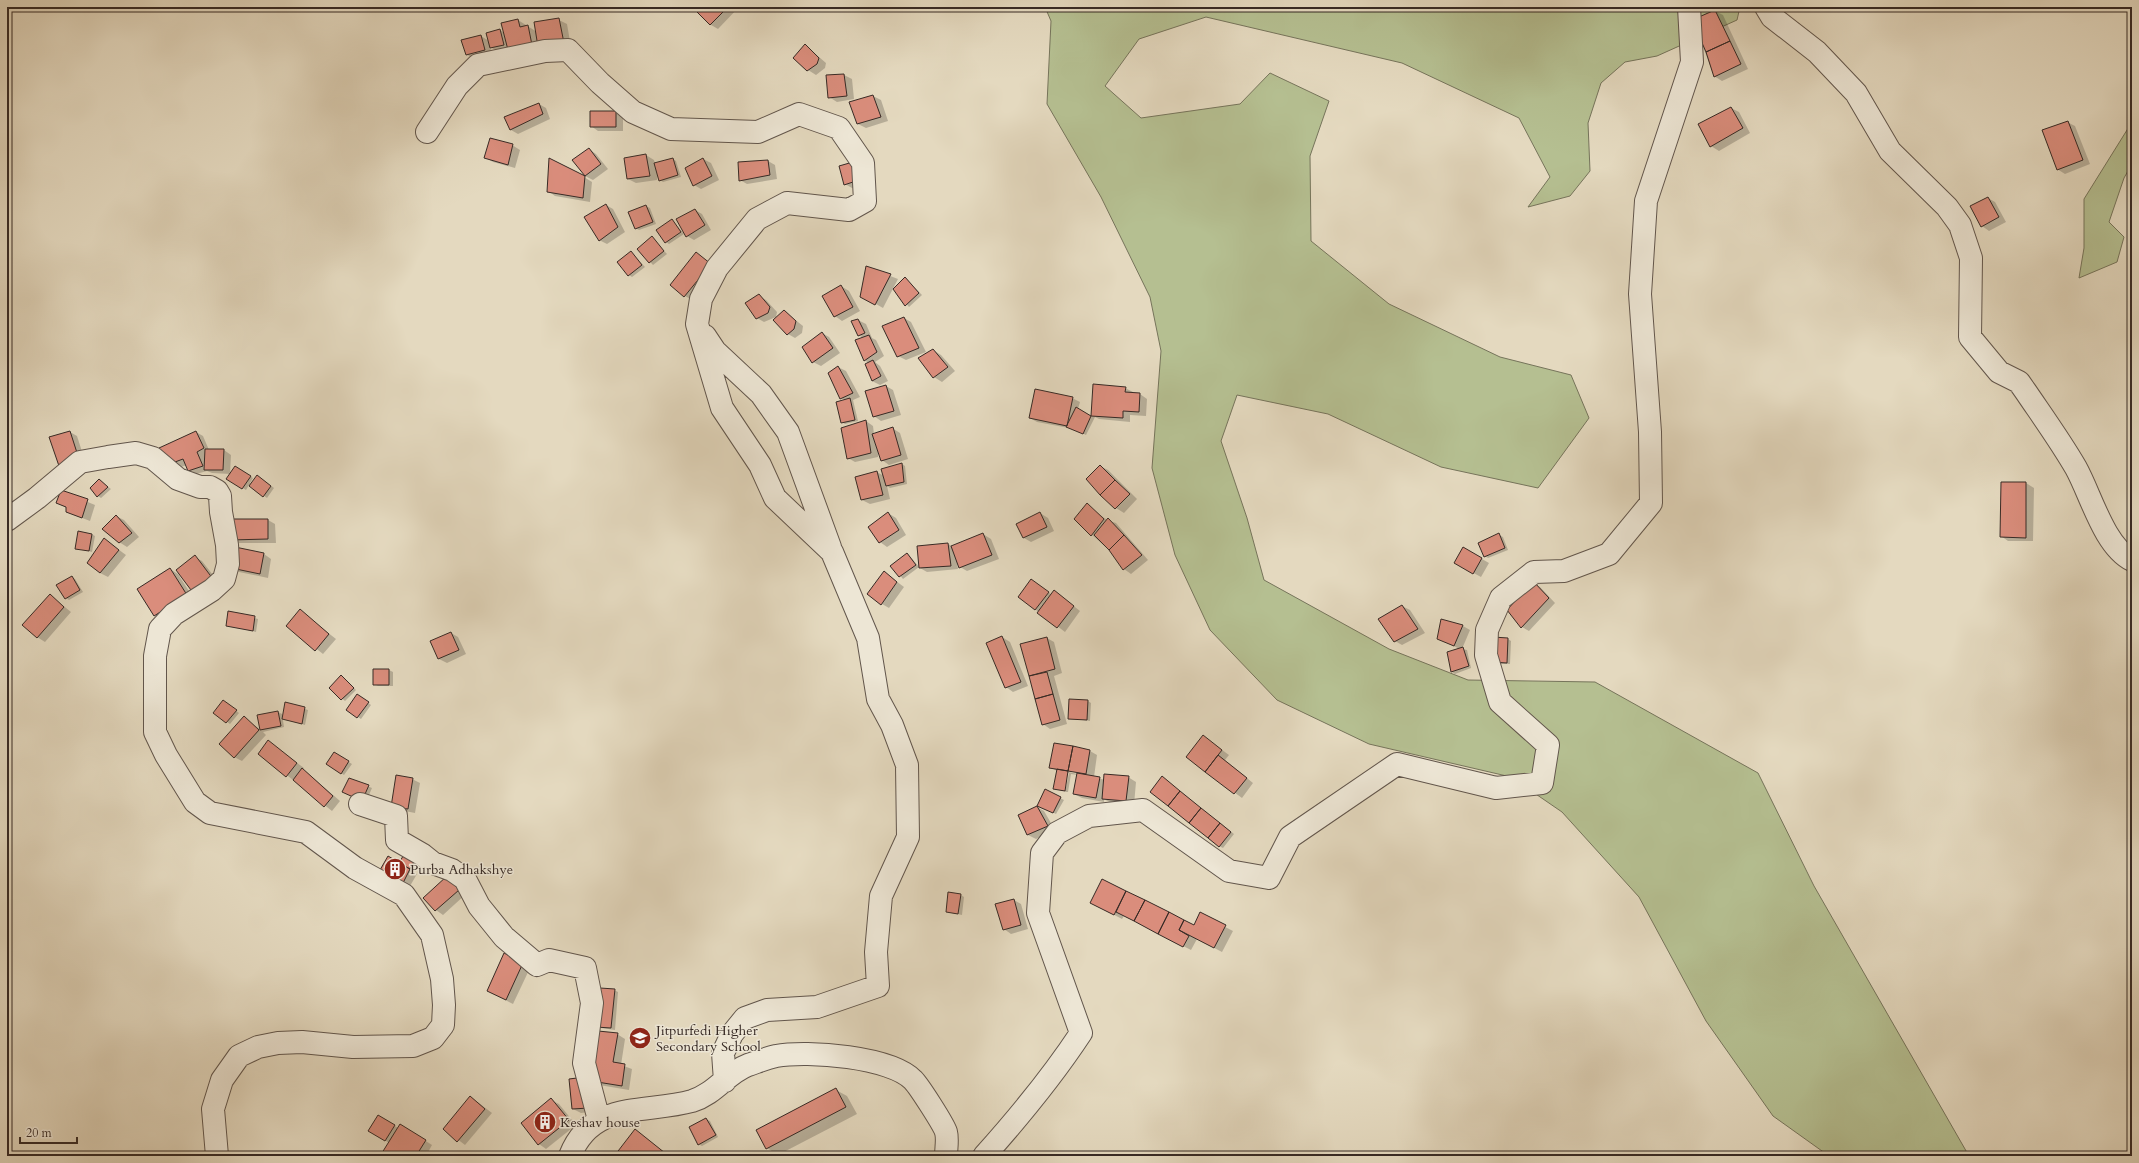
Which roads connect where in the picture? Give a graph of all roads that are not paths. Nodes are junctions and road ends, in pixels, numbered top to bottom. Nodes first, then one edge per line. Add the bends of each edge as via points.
1 (1689, 7) edge
2 (1766, 7) edge
3 (428, 132) dead end
4 (696, 324) junction
5 (7, 520) edge
6 (832, 552) junction
7 (2132, 560) edge
8 (360, 804) dead end
9 (725, 1081) junction
10 (599, 1120) junction
11 (217, 1156) edge
12 (570, 1156) edge
13 (946, 1156) edge
14 (984, 1156) edge

1 - 14 street via 1692,62 1646,201 1640,294 1650,432 1651,503 1609,554 1564,571 1534,572 1501,598 1487,630 1486,655 1500,702 1548,744 1542,783 1496,788 1397,764 1290,837 1270,878 1229,871 1143,810 1089,816 1057,833 1042,854 1038,913 1081,1033 1027,1108
2 - 7 street via 1772,17 1817,52 1856,93 1890,151 1947,207 1960,225 1971,258 1970,337 1999,372 2019,382 2076,468 2110,540
3 - 4 street via 457,86 478,65 545,51 568,50 632,112 671,128 758,132 799,114 839,128 863,163 865,201 849,210 787,203 756,219 717,268 701,299
4 - 6 street via 715,351 761,394 788,432
4 - 6 street via 722,408 760,465 775,498
5 - 11 street via 80,462 108,457 136,454 153,458 178,479 217,491 220,496 227,545 228,564 224,579 212,590 174,614 160,629 155,656 155,732 166,755 195,802 210,813 306,832 355,868 404,895 432,935 442,979 444,1005 443,1025 433,1038 413,1046 353,1047 302,1042 278,1043 258,1047 239,1056 222,1080 213,1109
6 - 9 street via 868,638 878,699 892,724 907,765 908,837 881,896 876,952 878,986 817,1007 767,1010 745,1018 732,1034 723,1053
8 - 10 street via 396,816 397,840 433,863 452,870 465,879 479,906 504,937 537,965 549,960 586,968 592,1003 584,1063
9 - 10 street via 714,1091 692,1101 628,1110
9 - 13 street via 746,1066 777,1056 824,1054 886,1064 913,1080 946,1131
10 - 12 street via 581,1135

